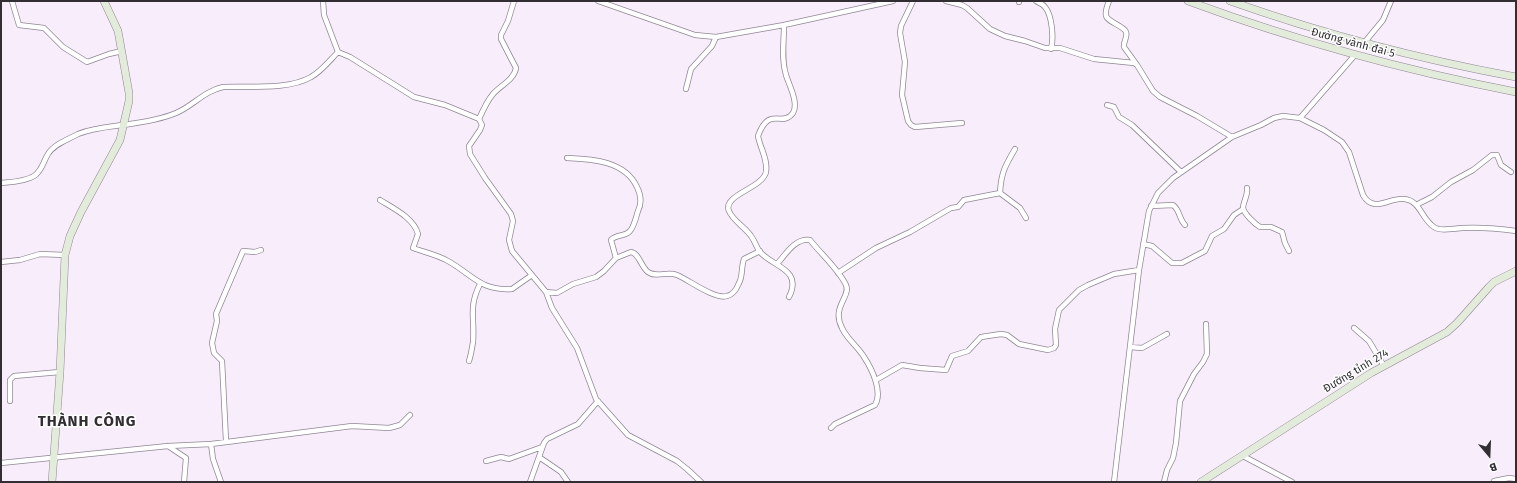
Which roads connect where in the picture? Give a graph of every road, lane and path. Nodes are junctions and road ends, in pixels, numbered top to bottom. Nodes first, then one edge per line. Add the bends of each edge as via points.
1 (12, 1) edge
2 (104, 1) edge
3 (324, 1) edge
4 (514, 1) edge
5 (598, 1) edge
6 (893, 1) edge
7 (913, 1) edge
8 (946, 1) edge
9 (1036, 1) edge
10 (1109, 1) edge
11 (1188, 1) edge
12 (1230, 1) edge
13 (1391, 1) edge
14 (784, 25) junction
15 (716, 37) junction
16 (1364, 43) junction
17 (1051, 49) junction
18 (122, 51) junction
19 (338, 52) junction
20 (1355, 55) junction
21 (1137, 65) junction
22 (1516, 77) edge
23 (686, 89) dead end
24 (1516, 92) edge
25 (1107, 105) dead end
26 (1300, 118) junction
27 (479, 119) junction
28 (962, 123) dead end
29 (123, 125) junction
30 (1232, 138) junction
31 (1015, 149) dead end
32 (567, 158) dead end
33 (1181, 172) junction
34 (1511, 172) dead end
35 (1, 183) edge
36 (1247, 188) dead end
37 (1000, 193) junction
38 (380, 200) dead end
39 (1416, 204) junction
40 (1151, 206) junction
41 (1243, 209) junction
42 (1026, 218) dead end
43 (1185, 225) dead end
44 (1516, 231) edge
45 (1143, 244) junction
46 (261, 250) dead end
47 (760, 251) junction
48 (1289, 251) dead end
49 (65, 255) junction
50 (616, 258) junction
51 (1, 262) edge
52 (777, 264) junction
53 (1139, 270) junction
54 (1516, 271) edge
55 (838, 273) junction
56 (532, 275) junction
57 (480, 284) junction
58 (546, 292) junction
59 (789, 297) dead end
60 (1206, 324) dead end
61 (1354, 328) dead end
62 (1167, 334) dead end
63 (1130, 347) junction
64 (470, 361) dead end
65 (1384, 366) junction
66 (60, 372) junction
67 (876, 380) junction
68 (10, 401) dead end
69 (598, 401) junction
70 (410, 415) dead end
71 (831, 428) dead end
72 (226, 442) junction
73 (211, 444) junction
74 (168, 446) junction
75 (542, 447) junction
76 (1243, 456) junction
77 (54, 457) junction
78 (539, 457) junction
79 (486, 461) dead end
80 (1, 463) edge
81 (1516, 479) edge
82 (1494, 481) dead end
83 (52, 482) edge
84 (184, 482) edge
85 (221, 482) edge
86 (530, 482) edge
87 (568, 482) edge
88 (701, 482) edge
89 (1114, 482) edge
90 (1164, 482) edge
91 (1201, 482) edge
92 (1292, 482) edge

1 - 18 street via 20,25 44,28 64,47 84,60 91,61
2 - 18 main road via 116,26
3 - 19 street via 324,15
4 - 27 street via 501,40 516,68 515,73 493,94
5 - 15 street via 695,35
6 - 14 street
7 - 28 street via 900,33 905,62 902,95 908,121 915,127
8 - 17 street via 967,8 997,34
9 - 17 street via 1045,7 1048,14 1053,41
10 - 21 street via 1104,12 1106,19 1124,29 1126,35 1123,45
11 - 20 main road, Đường vành đai 5 via 1276,32
12 - 16 main road, Đường vành đai 5 via 1283,20
13 - 16 street via 1383,20
14 - 15 street
14 - 47 street via 784,66 795,108 788,117 771,118 766,121 758,136 766,166 763,178 733,198 728,206 731,214 750,234
15 - 23 street via 712,46 691,69
16 - 22 main road, Đường vành đai 5 via 1456,66
17 - 21 street via 1060,48 1094,59
18 - 29 main road via 129,97
19 - 27 street via 414,97 445,105
19 - 29 street via 316,74 301,82 288,85 216,88 176,114
20 - 24 main road, Đường vành đai 5 via 1450,79
20 - 26 street
21 - 30 street via 1153,91 1160,97
25 - 33 street via 1114,107 1119,117 1132,125
26 - 30 street via 1278,116
26 - 39 street via 1330,133 1346,146 1363,195 1370,203 1382,204 1404,198
27 - 56 street via 482,125 469,146 470,154 513,218 510,245
29 - 35 street via 97,128 78,134 51,150 34,176
29 - 49 main road via 120,140 81,212
30 - 33 street
31 - 37 street via 1001,178
32 - 50 street via 583,158 618,167 633,178 639,191 640,206 631,231 611,240
33 - 40 street via 1164,186
34 - 39 street via 1501,165 1497,155 1492,155 1474,170 1451,182 1432,197
36 - 41 street via 1248,194
37 - 42 street via 1020,208
37 - 55 street via 964,200 958,207 951,208 876,248
38 - 57 street via 415,226 418,234 412,248 449,262
39 - 44 street via 1430,224 1438,229 1476,227
40 - 43 street via 1173,205
40 - 45 street
41 - 45 street via 1234,215 1224,229 1212,236 1205,251 1182,263 1172,263 1152,246
41 - 48 street via 1260,227 1271,227 1282,232
45 - 53 street
46 - 72 street via 243,251 216,314 212,343 214,352 222,361
47 - 50 street via 744,259 739,283 732,294 724,297 673,274 650,274 634,252
47 - 52 street
49 - 51 street via 40,254
49 - 66 main road
50 - 58 street via 596,277 573,284 557,293
52 - 55 street via 793,246 801,241 810,240
52 - 59 street via 786,269 791,279 792,291
53 - 63 street
53 - 67 street via 1114,274 1079,290 1059,310 1056,345 1051,350 1019,344 1004,334 984,336 968,351 952,356 946,370 902,365
54 - 65 main road, Đường tỉnh 274 via 1489,286 1447,332
55 - 67 street via 847,288 838,314 840,324 865,358
56 - 57 street via 512,289
56 - 58 street
57 - 64 street via 472,310 473,343
58 - 69 street via 552,308 574,342
60 - 90 street via 1207,354 1180,401 1176,443
61 - 65 street via 1369,341
62 - 63 street via 1142,348
63 - 89 street
65 - 76 main road, Đường tỉnh 274
66 - 68 street via 14,376 10,380
66 - 77 main road
67 - 71 street via 878,401 875,405
69 - 75 street via 578,424 547,439
69 - 88 street via 628,435 677,461
70 - 72 street via 400,425 389,428 352,426
72 - 73 street
73 - 74 street
73 - 85 street
74 - 77 street
74 - 84 street via 186,458
75 - 78 street
75 - 79 street via 509,459 501,457
76 - 91 main road, Đường tỉnh 274
76 - 92 street
77 - 80 street
77 - 83 main road
78 - 86 street
78 - 87 street via 561,472
81 - 82 street

